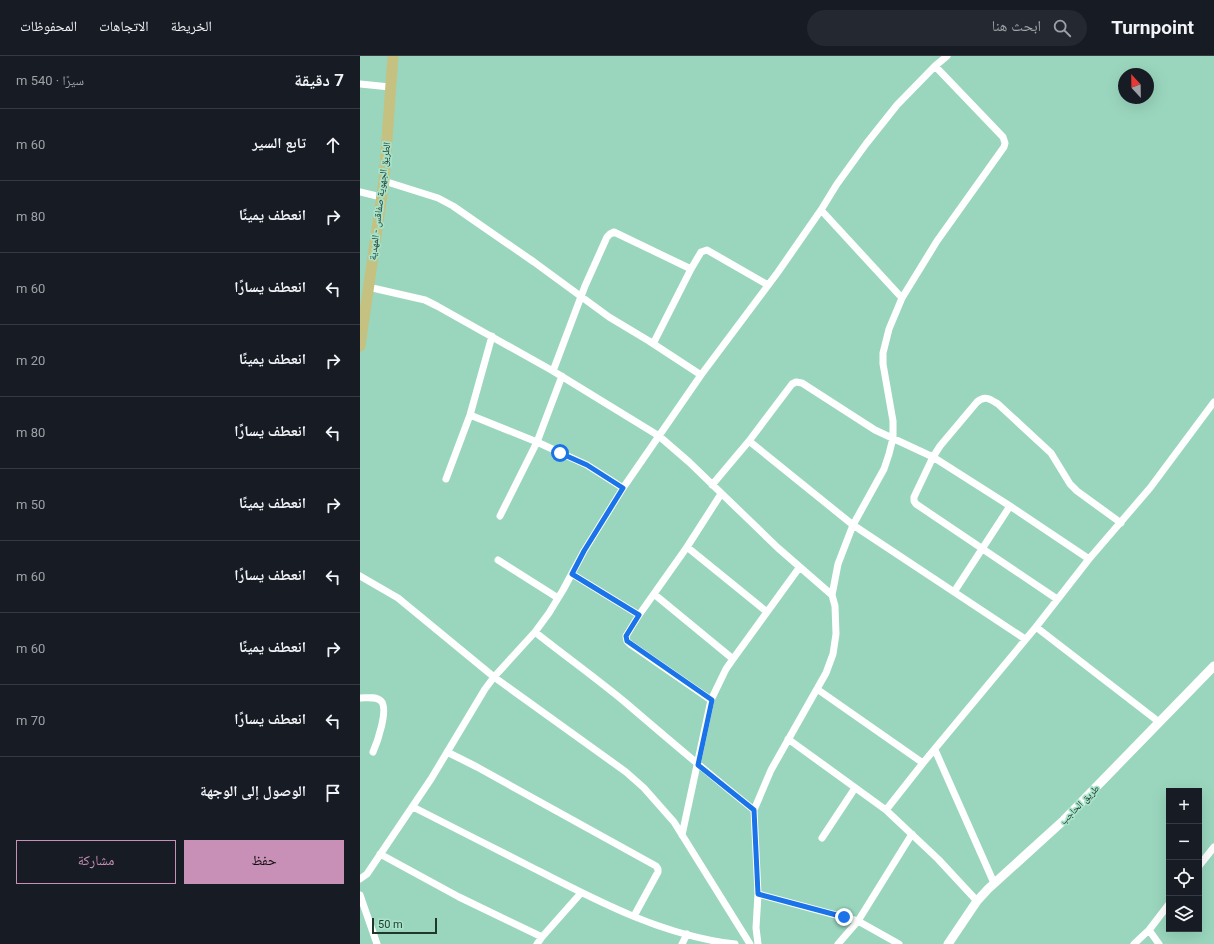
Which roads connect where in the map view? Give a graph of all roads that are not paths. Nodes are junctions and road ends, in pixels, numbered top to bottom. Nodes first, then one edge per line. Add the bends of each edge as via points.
1 (393, 56) edge
2 (947, 56) edge
3 (935, 66) junction
4 (360, 84) edge
5 (390, 87) junction
6 (384, 182) junction
7 (360, 192) edge
8 (381, 196) junction
9 (821, 210) junction
10 (691, 269) junction
11 (768, 285) junction
12 (368, 287) junction
13 (581, 296) junction
14 (902, 298) junction
15 (492, 336) junction
16 (653, 344) junction
17 (360, 346) edge
18 (554, 371) junction
19 (701, 375) junction
20 (562, 376) junction
21 (1214, 402) edge
22 (470, 415) junction
23 (659, 436) junction
24 (893, 438) junction
25 (537, 442) junction
26 (749, 442) junction
27 (933, 457) junction
28 (446, 479) dead end
29 (712, 485) junction
30 (623, 488) junction
31 (721, 494) junction
32 (1010, 506) junction
33 (500, 516) dead end
34 (1121, 523) junction
35 (853, 525) junction
36 (687, 547) junction
37 (982, 548) junction
38 (1089, 559) junction
39 (498, 560) dead end
40 (799, 568) junction
41 (572, 574) junction
42 (360, 576) edge
43 (954, 592) junction
44 (654, 594) junction
45 (832, 595) junction
46 (558, 598) junction
47 (1057, 599) junction
48 (767, 612) junction
49 (639, 615) junction
50 (1036, 626) junction
51 (535, 632) junction
52 (1025, 639) junction
53 (733, 659) junction
54 (1214, 666) edge
55 (494, 677) junction
56 (817, 689) junction
57 (360, 698) edge
58 (712, 700) junction
59 (1159, 722) junction
60 (788, 739) junction
61 (935, 750) junction
62 (374, 752) dead end
63 (448, 752) junction
64 (923, 763) junction
65 (698, 765) junction
66 (855, 788) junction
67 (413, 807) junction
68 (754, 810) junction
69 (886, 810) junction
70 (912, 834) junction
71 (682, 836) junction
72 (822, 838) dead end
73 (1214, 847) edge
74 (380, 854) junction
75 (1202, 862) edge
76 (360, 879) edge
77 (994, 883) junction
78 (581, 893) junction
79 (758, 894) junction
80 (360, 895) edge
81 (977, 901) junction
82 (1166, 908) edge
83 (634, 916) junction
84 (858, 921) junction
85 (1149, 930) junction
86 (687, 934) junction
87 (542, 937) junction
88 (378, 944) edge
89 (538, 944) edge
90 (682, 944) edge
91 (735, 944) edge
92 (744, 944) edge
93 (750, 944) edge
94 (758, 944) edge
95 (838, 944) edge
96 (899, 944) edge
97 (948, 944) edge
98 (1134, 944) edge
99 (1159, 944) edge

1 - 5 main road, الطريق الجهوية صفاقس - المهدية
2 - 3 street
3 - 9 street via 897,105 870,139
3 - 14 street via 1005,142 1004,147 937,240
4 - 5 street
5 - 6 main road, الطريق الجهوية صفاقس - المهدية
6 - 8 main road, الطريق الجهوية صفاقس - المهدية
6 - 13 street via 438,198 453,206
7 - 8 street
8 - 12 main road, الطريق الجهوية صفاقس - المهدية
9 - 11 street
9 - 14 street
10 - 11 street via 701,252 707,250
10 - 13 street via 614,232 607,237
10 - 16 street
11 - 19 street
12 - 15 street via 425,300
12 - 17 main road, الطريق الجهوية صفاقس - المهدية
13 - 16 street
13 - 18 street
14 - 24 street via 889,329 883,353
15 - 18 street
15 - 22 street
16 - 19 street
18 - 20 street
19 - 23 street
20 - 23 street
20 - 25 street
21 - 34 street
22 - 25 street
22 - 28 street
23 - 29 street
23 - 30 street
24 - 26 street via 875,430 802,383 796,382 789,387
24 - 27 street
24 - 35 street via 884,469
25 - 30 street via 587,465
25 - 33 street
26 - 29 street
26 - 35 street
27 - 32 street
27 - 34 street via 977,402 984,397 990,398 1051,454 1077,491
27 - 37 street via 914,501
29 - 31 street
30 - 41 street
31 - 36 street
31 - 40 street
32 - 37 street
32 - 38 street
34 - 38 street
35 - 43 street
35 - 45 street via 838,564
36 - 44 street
36 - 48 street
37 - 43 street
37 - 47 street
38 - 47 street
39 - 46 street
40 - 45 street
40 - 48 street
41 - 46 street
41 - 49 street
42 - 55 street via 398,598
43 - 52 street
44 - 49 street
44 - 53 street
45 - 56 street via 836,616 833,654
46 - 51 street
47 - 50 street
48 - 53 street
49 - 58 street via 626,636 627,641
50 - 52 street
50 - 59 street
51 - 55 street
51 - 65 street via 609,689
52 - 61 street
53 - 58 street
54 - 59 street, طريق الحاجب
55 - 63 street
55 - 71 street via 626,772 674,822
56 - 60 street
56 - 64 street
57 - 62 street via 376,698 383,704 381,732
58 - 65 street
59 - 77 street, طريق الحاجب via 1064,820
60 - 66 street
60 - 68 street
61 - 64 street
61 - 77 street
63 - 67 street
63 - 83 street via 656,866 658,872
64 - 69 street
65 - 68 street
65 - 71 street
66 - 69 street
66 - 72 street
67 - 74 street
67 - 78 street
68 - 79 street
69 - 70 street
70 - 81 street
70 - 84 street
71 - 93 street
73 - 75 street
74 - 76 street via 367,874
74 - 87 street via 459,897
77 - 81 street, طريق الحاجب
78 - 83 street
78 - 87 street
79 - 84 street
79 - 94 street
80 - 88 street
81 - 97 street, طريق الحاجب
82 - 85 street
83 - 86 street
84 - 95 street
84 - 96 street
85 - 98 street
85 - 99 street
86 - 90 street
86 - 91 street
87 - 89 street
92 - 93 street

